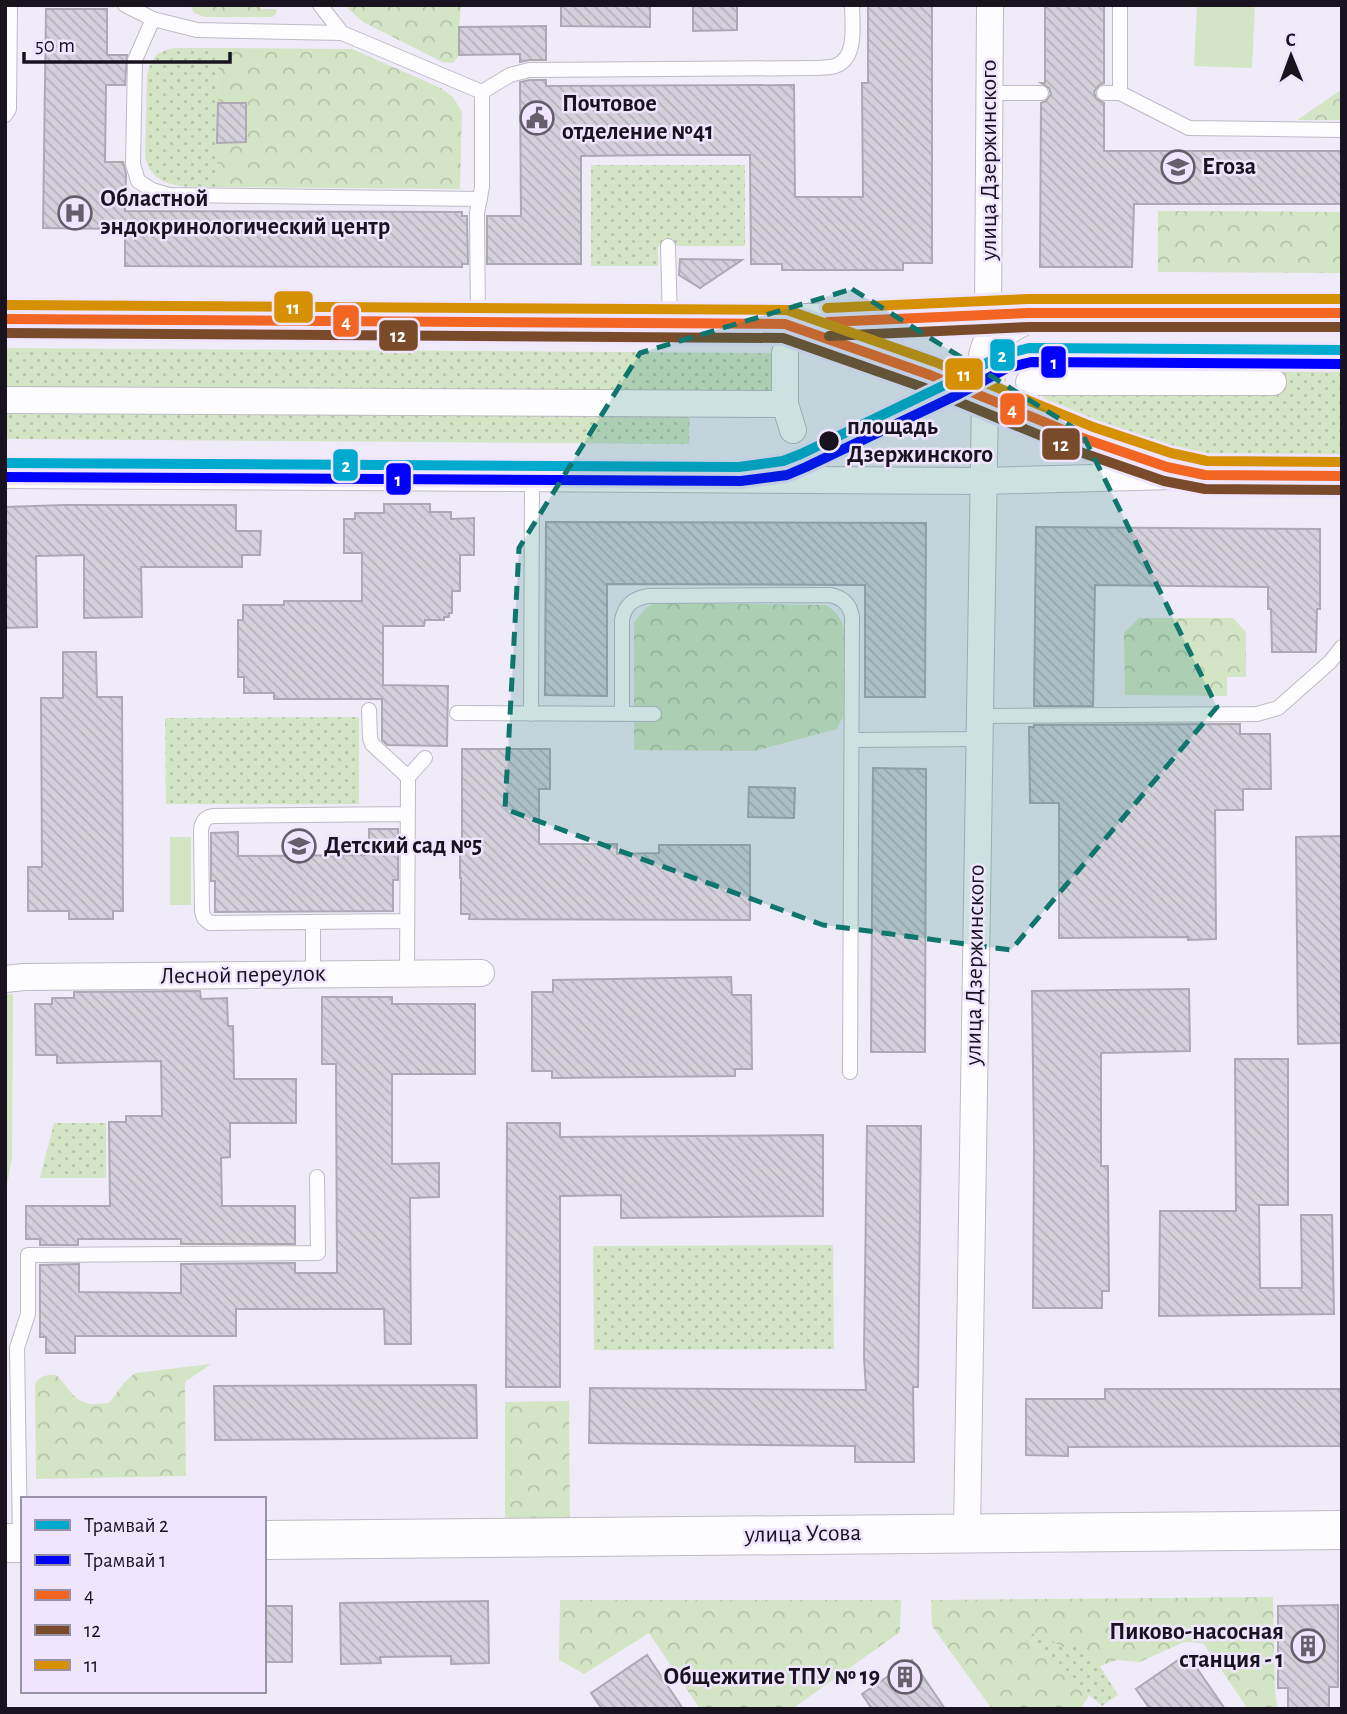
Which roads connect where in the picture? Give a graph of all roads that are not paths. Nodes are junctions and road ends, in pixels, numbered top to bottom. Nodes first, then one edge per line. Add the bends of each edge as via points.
1 (10, 5) edge
2 (125, 5) edge
3 (320, 5) edge
4 (852, 5) edge
5 (990, 5) edge
6 (1120, 5) edge
7 (153, 19) junction
8 (342, 33) junction
9 (482, 92) junction
10 (989, 93) junction
11 (1041, 93) dead end
12 (1104, 93) dead end
13 (1120, 93) junction
14 (5, 115) edge
15 (1342, 130) edge
16 (480, 199) junction
17 (668, 246) dead end
18 (1029, 313) junction
19 (1342, 313) edge
20 (988, 314) junction
21 (5, 319) edge
22 (478, 322) junction
23 (670, 323) junction
24 (785, 338) junction
25 (1273, 382) dead end
26 (1029, 383) dead end
27 (985, 397) junction
28 (5, 400) edge
29 (785, 404) junction
30 (793, 430) dead end
31 (5, 475) edge
32 (1205, 475) junction
33 (533, 477) junction
34 (1342, 477) edge
35 (982, 481) junction
36 (1342, 647) edge
37 (369, 709) dead end
38 (457, 713) dead end
39 (531, 714) junction
40 (622, 714) junction
41 (654, 714) dead end
42 (979, 728) junction
43 (852, 740) junction
44 (425, 758) dead end
45 (408, 777) junction
46 (407, 814) junction
47 (407, 921) junction
48 (313, 922) junction
49 (481, 972) dead end
50 (407, 973) junction
51 (313, 974) junction
52 (5, 979) edge
53 (850, 1072) dead end
54 (317, 1177) dead end
55 (1342, 1530) edge
56 (967, 1533) junction
57 (266, 1540) edge
58 (16, 1543) edge

1 - 14 lane via 9,109
2 - 7 lane
3 - 8 lane
4 - 9 lane via 850,50 835,66 529,70 510,75
5 - 10 street, улица Дзержинского
6 - 13 lane
7 - 8 lane via 197,30
7 - 16 lane via 135,60 133,164 138,181 152,190 169,195
8 - 9 lane
9 - 16 lane
10 - 11 lane
10 - 20 street, улица Дзержинского
12 - 13 lane
13 - 15 lane via 1189,128
16 - 22 lane
17 - 23 lane
18 - 19 main road
18 - 20 main road
18 - 27 main road via 1004,327 994,342 986,363
20 - 24 main road
21 - 22 main road
22 - 23 main road
23 - 24 main road
24 - 27 main road via 930,374
24 - 29 street
25 - 26 street
27 - 32 main road via 1124,453
27 - 35 street, улица Дзержинского
28 - 29 street
29 - 30 street
31 - 33 street
32 - 34 main road
32 - 35 street
33 - 35 street
33 - 39 lane
35 - 42 street, улица Дзержинского
36 - 42 lane via 1278,708 1257,714
37 - 45 lane via 372,744
38 - 39 lane
39 - 40 lane
40 - 41 lane
40 - 43 lane via 622,620 634,600 649,596 829,595 848,604 852,617
42 - 43 lane
42 - 56 street, улица Дзержинского
43 - 53 lane
44 - 45 lane
45 - 46 lane
46 - 47 lane
46 - 48 lane via 209,817 203,822 202,911 207,921
47 - 48 lane
47 - 50 lane
48 - 51 lane
49 - 50 street, Лесной переулок
50 - 51 street, Лесной переулок
51 - 52 street, Лесной переулок
54 - 58 lane via 318,1253 28,1255 28,1314 17,1348
55 - 56 main road, улица Усова
56 - 57 main road, улица Усова

